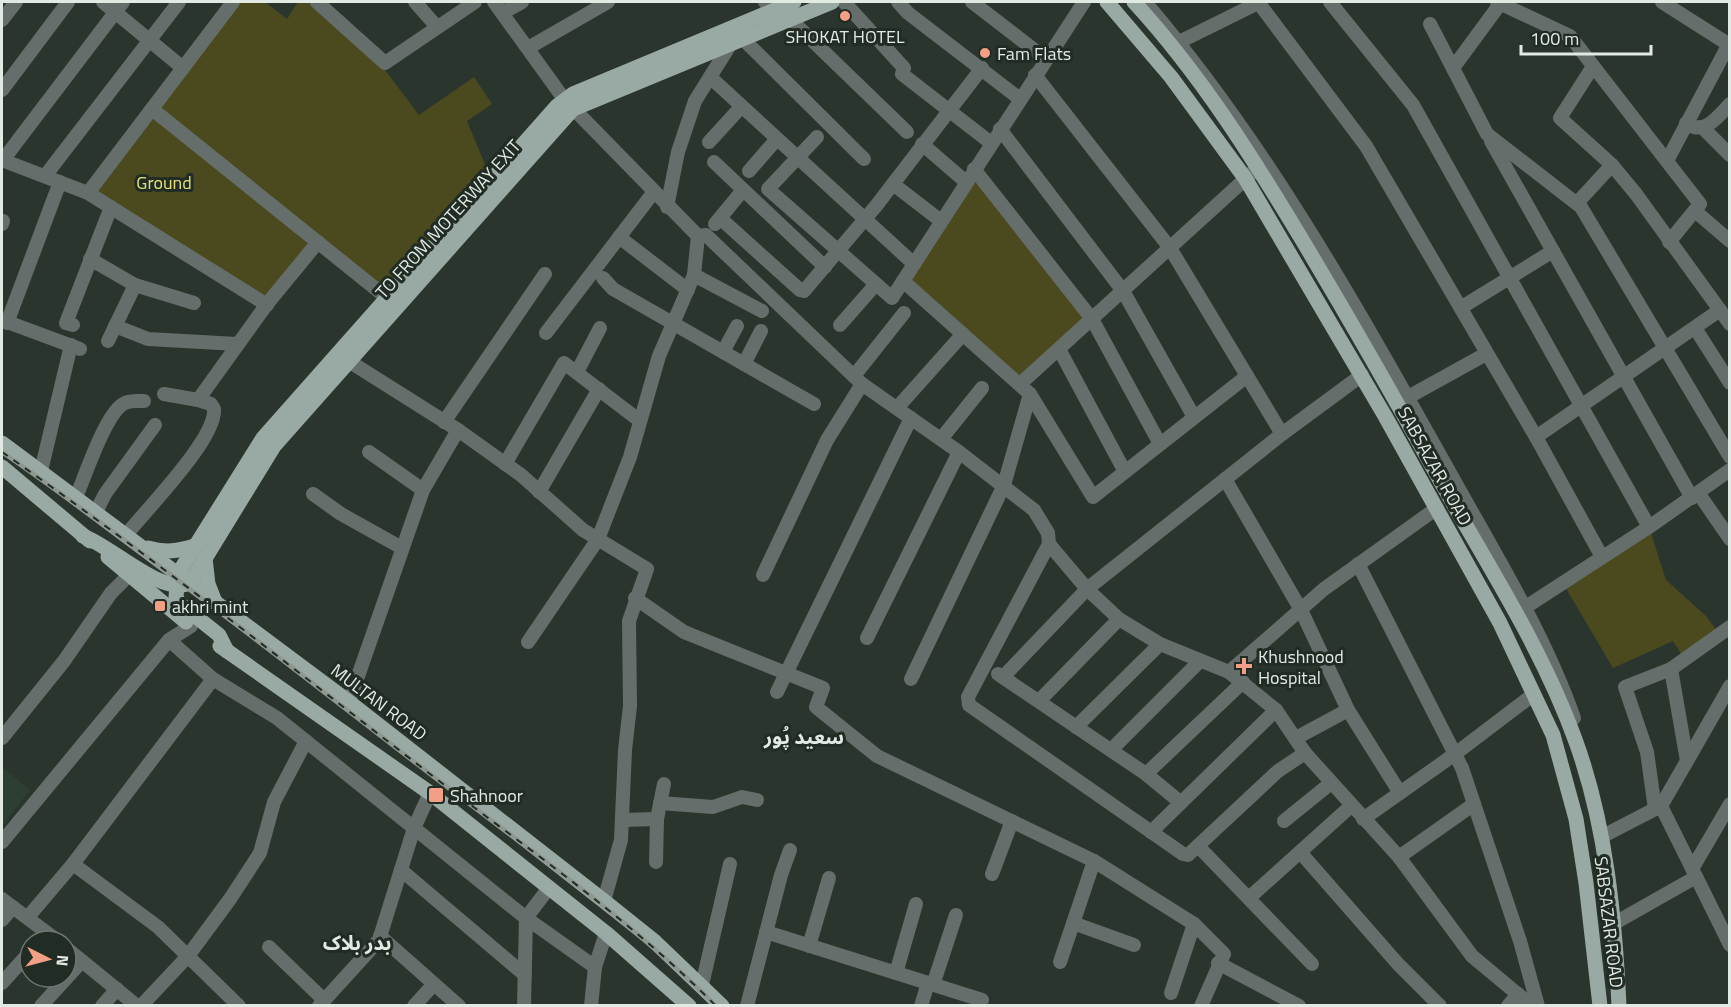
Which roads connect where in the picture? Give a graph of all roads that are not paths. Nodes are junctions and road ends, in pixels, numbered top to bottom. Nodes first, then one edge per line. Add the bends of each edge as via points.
1 (16, 2) edge
2 (68, 2) edge
3 (103, 2) edge
4 (179, 2) edge
5 (233, 2) edge
6 (316, 2) edge
7 (416, 2) edge
8 (475, 2) edge
9 (522, 2) edge
10 (608, 2) edge
11 (794, 2) edge
12 (832, 2) edge
13 (844, 2) edge
14 (898, 2) edge
15 (972, 2) edge
16 (1107, 2) edge
17 (1139, 2) edge
18 (1259, 2) edge
19 (1330, 2) edge
20 (1662, 2) edge
21 (1499, 3) edge
22 (1078, 4) edge
23 (768, 5) edge
24 (119, 7) edge
25 (498, 7) edge
26 (790, 19) junction
27 (2, 20) edge
28 (1430, 24) dead end
29 (437, 27) junction
30 (151, 40) junction
31 (737, 42) junction
32 (1729, 43) edge
33 (1175, 44) junction
34 (528, 48) junction
35 (1046, 59) junction
36 (183, 68) junction
37 (982, 68) junction
38 (1453, 68) junction
39 (1592, 68) junction
40 (1035, 75) junction
41 (710, 77) junction
42 (2, 90) edge
43 (1020, 99) junction
44 (568, 104) junction
45 (1730, 104) edge
46 (741, 107) junction
47 (152, 109) junction
48 (950, 109) junction
49 (1686, 123) junction
50 (1703, 128) junction
51 (1000, 129) junction
52 (907, 132) dead end
53 (1487, 134) junction
54 (817, 137) dead end
55 (776, 140) junction
56 (709, 142) dead end
57 (991, 142) junction
58 (922, 144) junction
59 (1730, 155) edge
60 (797, 159) junction
61 (864, 159) dead end
62 (1668, 159) junction
63 (2, 160) edge
64 (714, 162) dead end
65 (1262, 164) junction
66 (1612, 165) junction
67 (974, 169) junction
68 (749, 171) dead end
69 (45, 176) junction
70 (1245, 178) junction
71 (60, 182) junction
72 (966, 182) junction
73 (893, 184) junction
74 (743, 190) junction
75 (88, 193) junction
76 (653, 193) junction
77 (1577, 203) junction
78 (111, 207) junction
79 (667, 207) junction
80 (1695, 211) junction
81 (720, 218) junction
82 (865, 219) junction
83 (941, 221) junction
84 (702, 235) junction
85 (619, 237) junction
86 (1730, 241) edge
87 (1669, 242) junction
88 (318, 243) junction
89 (1170, 248) junction
90 (838, 250) junction
91 (1553, 251) junction
92 (90, 259) junction
93 (914, 264) junction
94 (825, 267) junction
95 (544, 274) dead end
96 (694, 274) junction
97 (1508, 277) junction
98 (603, 279) dead end
99 (903, 281) junction
100 (876, 284) junction
101 (135, 285) junction
102 (688, 290) junction
103 (1123, 291) junction
104 (386, 297) junction
105 (194, 303) dead end
106 (267, 305) junction
107 (1462, 308) junction
108 (1720, 310) junction
109 (762, 311) dead end
110 (904, 313) dead end
111 (1092, 319) junction
112 (4, 321) edge
113 (674, 324) junction
114 (1730, 324) edge
115 (73, 325) dead end
116 (840, 325) dead end
117 (115, 326) junction
118 (737, 326) dead end
119 (600, 328) dead end
120 (1695, 328) junction
121 (761, 331) dead end
122 (546, 333) dead end
123 (963, 334) junction
124 (108, 341) dead end
125 (237, 344) junction
126 (1666, 347) junction
127 (1059, 349) junction
128 (723, 352) junction
129 (1485, 354) junction
130 (347, 360) junction
131 (744, 364) junction
132 (577, 372) junction
133 (1362, 375) junction
134 (1247, 376) junction
135 (1624, 376) junction
136 (858, 380) junction
137 (1730, 383) edge
138 (599, 388) junction
139 (981, 388) dead end
140 (1025, 389) junction
141 (164, 394) dead end
142 (198, 400) junction
143 (1403, 400) junction
144 (144, 401) dead end
145 (814, 404) dead end
146 (1581, 406) junction
147 (897, 408) junction
148 (1194, 417) junction
149 (911, 418) junction
150 (640, 421) junction
151 (444, 422) junction
152 (155, 425) dead end
153 (458, 430) junction
154 (1282, 434) junction
155 (1536, 436) junction
156 (941, 439) junction
157 (2, 443) edge
158 (1160, 444) junction
159 (369, 452) dead end
160 (959, 452) junction
161 (1730, 457) edge
162 (505, 464) junction
163 (2, 467) edge
164 (41, 471) junction
165 (1730, 471) edge
166 (1125, 472) junction
167 (1438, 477) junction
168 (1226, 479) junction
169 (1004, 485) junction
170 (1424, 486) junction
171 (423, 490) junction
172 (539, 492) junction
173 (313, 494) dead end
174 (1696, 496) junction
175 (76, 497) junction
176 (1434, 510) junction
177 (96, 512) junction
178 (1649, 527) junction
179 (126, 535) junction
180 (83, 536) junction
181 (598, 539) junction
182 (1730, 539) edge
183 (1049, 544) junction
184 (139, 545) junction
185 (195, 546) junction
186 (402, 548) junction
187 (1602, 557) junction
188 (205, 558) junction
189 (1358, 564) junction
190 (129, 575) junction
191 (764, 575) dead end
192 (182, 581) junction
193 (1087, 589) junction
194 (635, 598) junction
195 (216, 604) junction
196 (1301, 610) junction
197 (1521, 611) junction
198 (1119, 619) junction
199 (191, 626) junction
200 (1730, 627) edge
201 (867, 638) dead end
202 (169, 640) junction
203 (528, 642) dead end
204 (1160, 644) junction
205 (227, 651) junction
206 (1200, 661) junction
207 (986, 666) junction
208 (1671, 669) junction
209 (1229, 672) junction
210 (787, 674) junction
211 (1003, 677) junction
212 (213, 679) junction
213 (911, 680) dead end
214 (1243, 681) junction
215 (1730, 686) edge
216 (777, 692) dead end
217 (1531, 696) junction
218 (1039, 701) junction
219 (349, 702) junction
220 (1276, 710) junction
221 (1348, 711) junction
222 (1076, 727) junction
223 (2, 738) edge
224 (1296, 738) junction
225 (306, 741) junction
226 (1111, 750) junction
227 (1305, 753) junction
228 (1455, 754) junction
229 (1687, 761) junction
230 (1146, 774) junction
231 (1331, 783) junction
232 (664, 784) dead end
233 (430, 793) junction
234 (1400, 793) junction
235 (757, 800) dead end
236 (1180, 802) junction
237 (660, 803) junction
238 (1474, 804) junction
239 (1730, 804) edge
240 (1351, 806) junction
241 (1658, 808) junction
242 (657, 819) junction
243 (1363, 819) junction
244 (623, 820) junction
245 (1012, 821) junction
246 (1284, 821) dead end
247 (414, 828) junction
248 (1150, 832) junction
249 (1603, 836) junction
250 (2, 842) edge
251 (1198, 846) junction
252 (790, 850) dead end
253 (1300, 852) junction
254 (1400, 857) junction
255 (1094, 861) junction
256 (656, 862) dead end
257 (73, 864) junction
258 (730, 864) dead end
259 (401, 870) junction
260 (1694, 873) junction
261 (992, 874) dead end
262 (829, 878) dead end
263 (548, 889) junction
264 (1250, 897) junction
265 (2, 899) edge
266 (604, 901) junction
267 (916, 904) dead end
268 (14, 907) junction
269 (956, 915) dead end
270 (28, 917) junction
271 (525, 918) junction
272 (2, 920) edge
273 (1073, 923) junction
274 (1615, 923) junction
275 (1194, 924) junction
276 (39, 929) edge
277 (766, 932) junction
278 (606, 933) junction
279 (380, 936) junction
280 (1729, 941) edge
281 (1134, 945) dead end
282 (808, 946) junction
283 (269, 947) dead end
284 (188, 956) junction
285 (78, 958) edge
286 (82, 961) junction
287 (1060, 962) dead end
288 (1218, 963) junction
289 (1312, 964) dead end
290 (18, 965) edge
291 (595, 967) junction
292 (896, 973) junction
293 (525, 975) junction
294 (2, 983) edge
295 (434, 984) junction
296 (930, 984) junction
297 (702, 985) junction
298 (117, 989) junction
299 (1171, 993) dead end
300 (1518, 994) junction
301 (982, 1000) dead end
302 (322, 1003) edge
303 (41, 1005) edge
304 (102, 1005) edge
305 (139, 1005) edge
306 (239, 1005) edge
307 (414, 1005) edge
308 (459, 1005) edge
309 (524, 1005) edge
310 (591, 1005) edge
311 (689, 1005) edge
312 (722, 1005) edge
313 (747, 1005) edge
314 (921, 1005) edge
315 (1201, 1005) edge
316 (1299, 1005) edge
317 (1440, 1005) edge
318 (1508, 1005) edge
319 (1532, 1005) edge
320 (1538, 1005) edge
321 (1600, 1005) edge
322 (1619, 1005) edge

1 - 27 street
2 - 42 street
3 - 24 street
4 - 30 street
5 - 36 street
6 - 29 street via 385,63
7 - 29 street
8 - 29 street
9 - 25 street
10 - 34 street
11 - 23 main road, TO FROM MOTERWAY EXIT
12 - 26 main road, TO FROM MOTERWAY EXIT
13 - 48 street via 904,68 902,74
14 - 37 street
15 - 35 street
16 - 70 main road, SABSAZAR ROAD via 1171,77
17 - 33 main road, SABSAZAR ROAD
18 - 33 street
18 - 107 street via 1366,146
19 - 97 street via 1413,105
20 - 32 street
21 - 38 street
21 - 39 street via 1570,36
22 - 35 street
23 - 44 main road, TO FROM MOTERWAY EXIT
24 - 30 street
24 - 63 street
25 - 34 street
26 - 31 main road, TO FROM MOTERWAY EXIT
26 - 52 street
28 - 38 street
30 - 36 street
30 - 69 street
31 - 41 street
31 - 44 main road, TO FROM MOTERWAY EXIT
31 - 61 street
32 - 49 street
33 - 65 main road, SABSAZAR ROAD
34 - 44 street
35 - 40 street
36 - 47 street
37 - 43 street
37 - 48 street
38 - 53 street
39 - 62 street
39 - 66 street via 1560,118
40 - 43 street
40 - 89 street
41 - 46 street
41 - 79 street via 695,100 678,152
43 - 51 street
44 - 76 street
44 - 104 main road, TO FROM MOTERWAY EXIT
44 - 130 main road, TO FROM MOTERWAY EXIT
45 - 50 street
46 - 55 street
46 - 56 street
47 - 75 street
47 - 88 street
48 - 57 street
48 - 58 street
49 - 50 street via 1694,129
49 - 62 street
50 - 59 street
51 - 57 street
51 - 103 street
53 - 77 street
53 - 91 street
54 - 60 street
55 - 60 street
55 - 68 street
57 - 67 street
58 - 72 street
58 - 73 street
60 - 82 street
60 - 90 street via 768,189
62 - 80 street via 1700,204
63 - 69 street
64 - 74 street
65 - 70 street
65 - 143 main road, SABSAZAR ROAD
66 - 77 street
66 - 87 street
67 - 72 street
67 - 111 street
69 - 71 street
70 - 89 street
70 - 133 main road, SABSAZAR ROAD
71 - 75 street
71 - 112 street
72 - 83 street
73 - 82 street
73 - 83 street
74 - 81 street
74 - 94 street
75 - 78 street
76 - 79 street
76 - 85 street
77 - 126 street
78 - 92 street
78 - 106 street
79 - 84 street
80 - 86 street
80 - 87 street
81 - 84 street
81 - 94 street via 800,290 807,288
82 - 90 street
82 - 93 street
83 - 93 street
84 - 96 street
84 - 136 street
85 - 102 street
85 - 122 street
87 - 108 street
88 - 104 street
88 - 106 street
89 - 103 street
89 - 134 street
90 - 94 street
90 - 100 street
91 - 97 street
91 - 135 street
92 - 101 street
92 - 115 street via 66,323
93 - 99 street
95 - 151 street
96 - 102 street
96 - 109 street
97 - 107 street
97 - 146 street
98 - 113 street
99 - 100 street via 892,298
99 - 123 street
100 - 116 street
101 - 105 street
101 - 117 street
102 - 113 street
103 - 111 street
103 - 148 street
104 - 185 main road, TO FROM MOTERWAY EXIT via 263,438
106 - 125 street
107 - 129 street
108 - 114 street
108 - 120 street
110 - 136 street
111 - 127 street
111 - 158 street
112 - 164 street via 76,347
113 - 128 street
113 - 150 street via 659,356
117 - 124 street
117 - 125 street via 148,339
118 - 128 street
119 - 132 street
120 - 126 street
120 - 137 street
121 - 131 street
123 - 140 street
123 - 147 street
125 - 142 street
126 - 135 street
126 - 161 street
127 - 140 street
127 - 166 street
128 - 131 street
129 - 143 street
129 - 155 street
130 - 151 street
130 - 188 main road, TO FROM MOTERWAY EXIT via 274,446
131 - 145 street
132 - 138 street
132 - 162 street via 564,363
133 - 154 street
133 - 170 main road, SABSAZAR ROAD
134 - 148 street
134 - 154 street
135 - 146 street
135 - 174 street
136 - 147 street
136 - 191 street
138 - 150 street
138 - 172 street
139 - 156 street
140 - 166 street via 1092,498
140 - 169 street
141 - 142 street
142 - 179 street via 214,409 210,426 184,469
143 - 167 main road, SABSAZAR ROAD
143 - 197 street
144 - 175 street via 124,403 117,409
146 - 155 street
146 - 178 street
147 - 149 street
148 - 158 street
149 - 156 street
149 - 210 street
150 - 181 street
151 - 153 street
152 - 177 street
153 - 162 street
153 - 171 street
154 - 168 street
155 - 187 street
156 - 160 street
157 - 164 main road, MULTAN ROAD
158 - 166 street
159 - 171 street
160 - 169 street
160 - 201 street
162 - 172 street
163 - 180 main road
164 - 175 main road, MULTAN ROAD
165 - 174 street
167 - 170 main road
167 - 197 main road, SABSAZAR ROAD
168 - 193 street
168 - 196 street
169 - 183 street via 1034,510 1048,533
169 - 213 street
170 - 176 main road, SABSAZAR ROAD
171 - 186 street
172 - 181 street
173 - 186 street
174 - 178 street
174 - 182 street
175 - 177 main road, MULTAN ROAD
176 - 189 street
176 - 217 main road, SABSAZAR ROAD via 1500,623
177 - 179 main road, MULTAN ROAD
178 - 187 street
179 - 184 main road, MULTAN ROAD
180 - 190 main road
180 - 192 main road via 100,542 163,584
181 - 194 street via 647,569
181 - 203 street
183 - 193 street
183 - 207 street
184 - 185 main road via 161,552
184 - 192 main road, MULTAN ROAD
185 - 192 main road, TO FROM MOTERWAY EXIT
186 - 219 street
187 - 197 street
188 - 192 main road, TO FROM MOTERWAY EXIT
188 - 195 main road via 208,584
189 - 196 street
189 - 228 street
190 - 199 main road
190 - 223 street via 111,593 64,661
192 - 195 main road, MULTAN ROAD
192 - 205 main road via 178,603 219,635
193 - 198 street
193 - 211 street
194 - 210 street via 684,632
194 - 244 street via 628,621 630,694
195 - 219 main road, MULTAN ROAD
196 - 209 street
196 - 221 street
197 - 249 main road, SABSAZAR ROAD via 1576,743
198 - 204 street
198 - 218 street
199 - 202 street
199 - 205 main road
200 - 208 street
202 - 212 street
202 - 250 street
204 - 206 street
204 - 222 street
205 - 233 main road
206 - 209 street
206 - 226 street
207 - 211 street
207 - 248 street via 968,697 969,705
208 - 229 street
208 - 241 street via 1625,687 1647,752
209 - 214 street
210 - 216 street
210 - 245 street via 823,688 816,707 877,756
211 - 218 street
212 - 225 street via 277,718
212 - 257 street
214 - 220 street
214 - 230 street
215 - 229 street
217 - 228 street
217 - 321 main road, SABSAZAR ROAD via 1553,735 1576,819
218 - 222 street
219 - 266 main road, MULTAN ROAD
220 - 224 street
220 - 236 street
221 - 224 street
221 - 234 street
222 - 226 street
224 - 227 street
225 - 247 street
225 - 284 street via 273,802 260,853
226 - 230 street
227 - 231 street
227 - 251 street via 1278,771
228 - 234 street
228 - 238 street
229 - 241 street
230 - 236 street
231 - 240 street
231 - 246 street
232 - 237 street
233 - 247 street
233 - 263 main road
234 - 243 street
235 - 237 street via 742,797 713,807
236 - 248 street
237 - 242 street
238 - 254 street
238 - 320 street
239 - 260 street
240 - 243 street
240 - 253 street
241 - 249 street
241 - 260 street
242 - 244 street
242 - 256 street
243 - 254 street
244 - 266 street
245 - 255 street
245 - 261 street
247 - 259 street
247 - 271 street
248 - 251 street via 1183,854 1188,855
249 - 274 main road, SABSAZAR ROAD
251 - 264 street
252 - 277 street
253 - 264 street
253 - 317 street via 1398,964
254 - 300 street via 1472,956
255 - 273 street
255 - 275 street
257 - 270 street
257 - 284 street via 158,927
258 - 297 street
259 - 279 street
259 - 293 street
260 - 274 street
260 - 280 street
262 - 282 street
263 - 271 street
263 - 278 main road
264 - 289 street
265 - 268 street
266 - 297 main road, MULTAN ROAD
267 - 292 street
268 - 270 street
268 - 272 street
269 - 296 street
270 - 276 street
271 - 291 street
271 - 293 street
273 - 281 street
273 - 287 street
274 - 322 main road, SABSAZAR ROAD
275 - 288 street via 1224,954
275 - 299 street
277 - 282 street
277 - 313 street
278 - 291 street
278 - 311 main road
279 - 295 street
279 - 302 street
282 - 292 street
283 - 302 street
284 - 305 street
284 - 306 street
285 - 286 street
286 - 298 street
286 - 303 street
288 - 315 street
288 - 316 street
290 - 294 street
291 - 310 street
292 - 296 street
293 - 309 street
295 - 307 street
295 - 308 street
296 - 301 street
296 - 314 street
297 - 312 main road, MULTAN ROAD
298 - 304 street
298 - 305 street
300 - 318 street
300 - 319 street

